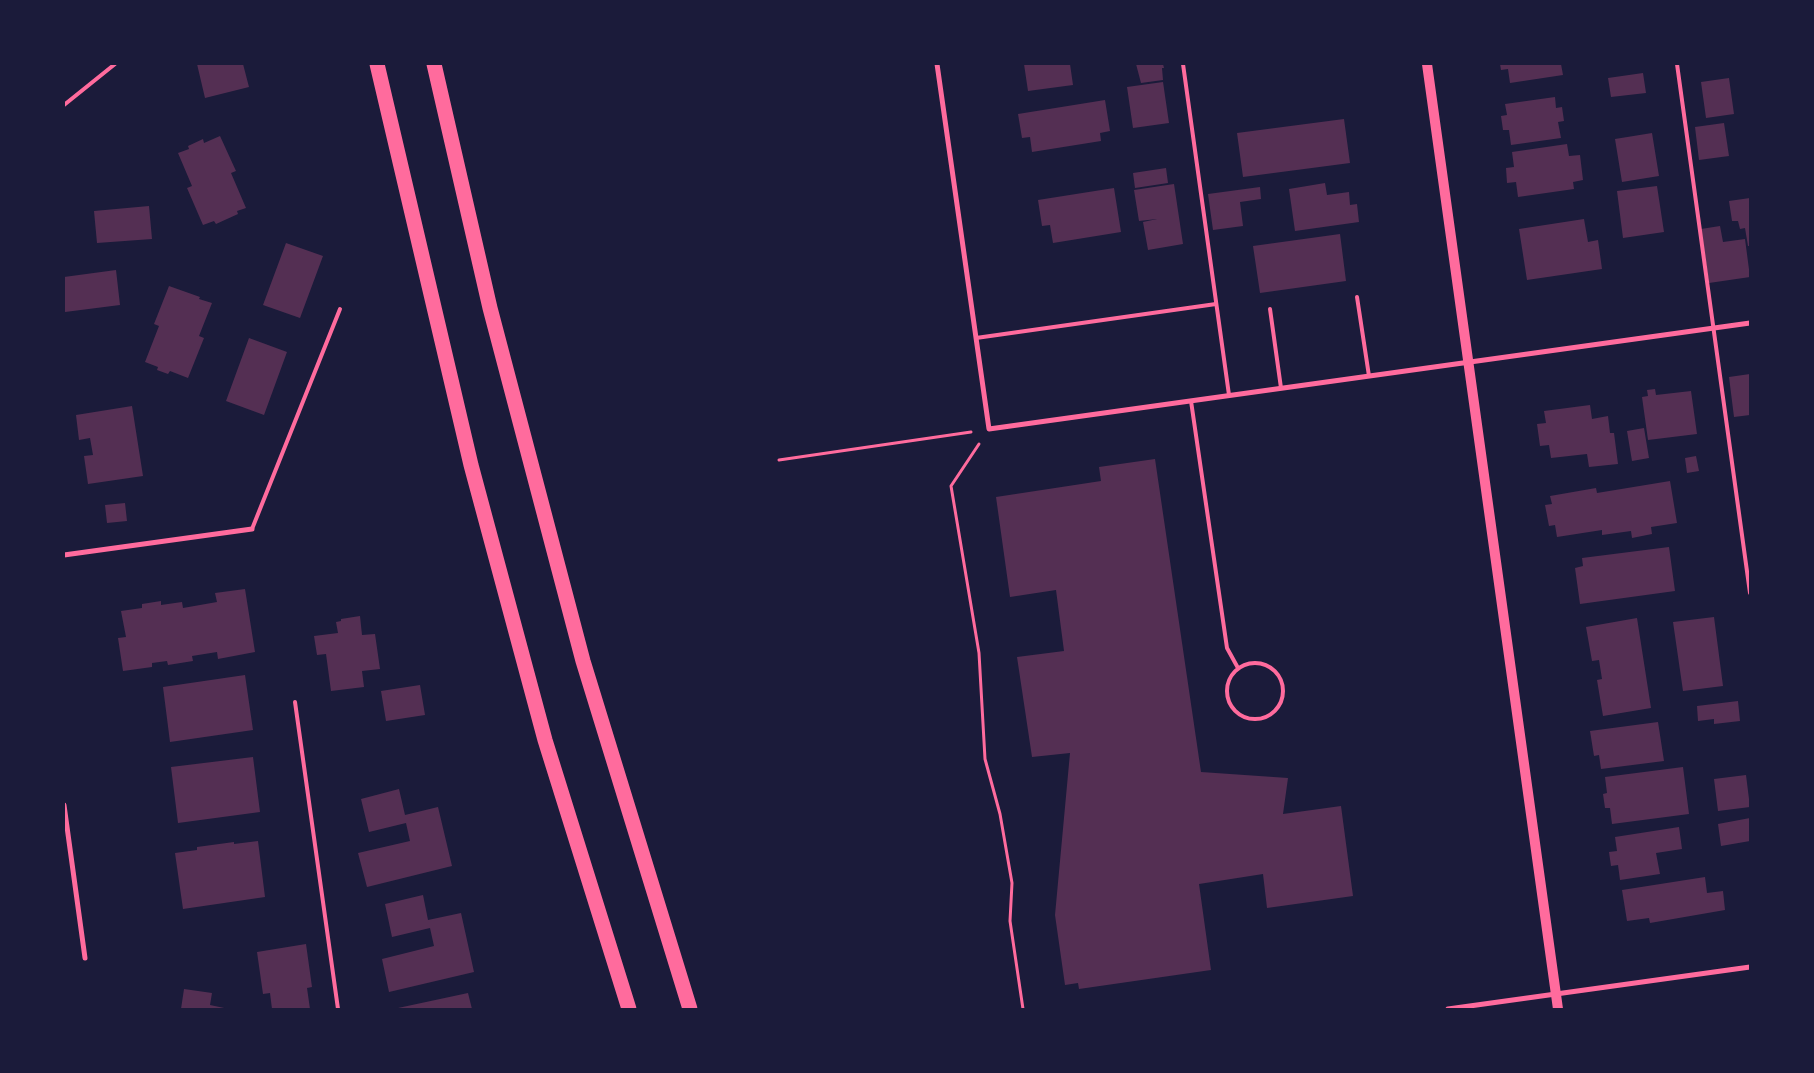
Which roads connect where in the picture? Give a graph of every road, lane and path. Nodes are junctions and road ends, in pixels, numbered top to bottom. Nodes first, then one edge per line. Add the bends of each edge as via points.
1 (115, 64) edge
2 (377, 64) edge
3 (434, 64) edge
4 (937, 64) edge
5 (1183, 64) edge
6 (1427, 64) edge
7 (1677, 64) edge
8 (64, 105) edge
9 (1357, 297) dead end
10 (1216, 304) junction
11 (340, 309) dead end
12 (1270, 309) dead end
13 (1750, 323) edge
14 (1714, 328) junction
15 (976, 338) junction
16 (1468, 362) junction
17 (1369, 376) junction
18 (1281, 388) junction
19 (1229, 395) junction
20 (1191, 401) junction
21 (989, 429) junction
22 (779, 460) dead end
23 (252, 529) joint
24 (64, 555) edge
25 (1750, 593) edge
26 (1238, 668) junction
27 (296, 702) dead end
28 (64, 805) edge
29 (85, 958) dead end
30 (1750, 967) edge
31 (1556, 994) junction
32 (338, 1009) edge
33 (629, 1009) edge
34 (690, 1009) edge
35 (1023, 1009) edge
36 (1448, 1009) edge
37 (1558, 1009) edge

1 - 8 lane
2 - 33 highway via 471,465 540,721
3 - 34 highway via 490,308 583,661
4 - 15 street
5 - 10 lane
6 - 16 main road
7 - 14 lane
9 - 17 lane
10 - 15 lane
10 - 19 lane
11 - 23 lane
12 - 18 lane
13 - 14 street
14 - 16 street
14 - 25 lane
15 - 21 street
16 - 17 street
16 - 31 main road
17 - 18 street
18 - 19 street
19 - 20 street
20 - 21 street
20 - 26 lane via 1227,648
21 - 22 path
21 - 35 path via 951,486 979,653 985,759 1000,814 1012,883 1010,921
23 - 24 street
26 - 26 lane via 1246,664 1264,664 1278,674 1284,690 1282,700 1270,715 1251,719 1234,710 1227,691 1228,682
27 - 32 lane
28 - 29 street
30 - 31 street
31 - 36 street
31 - 37 main road

